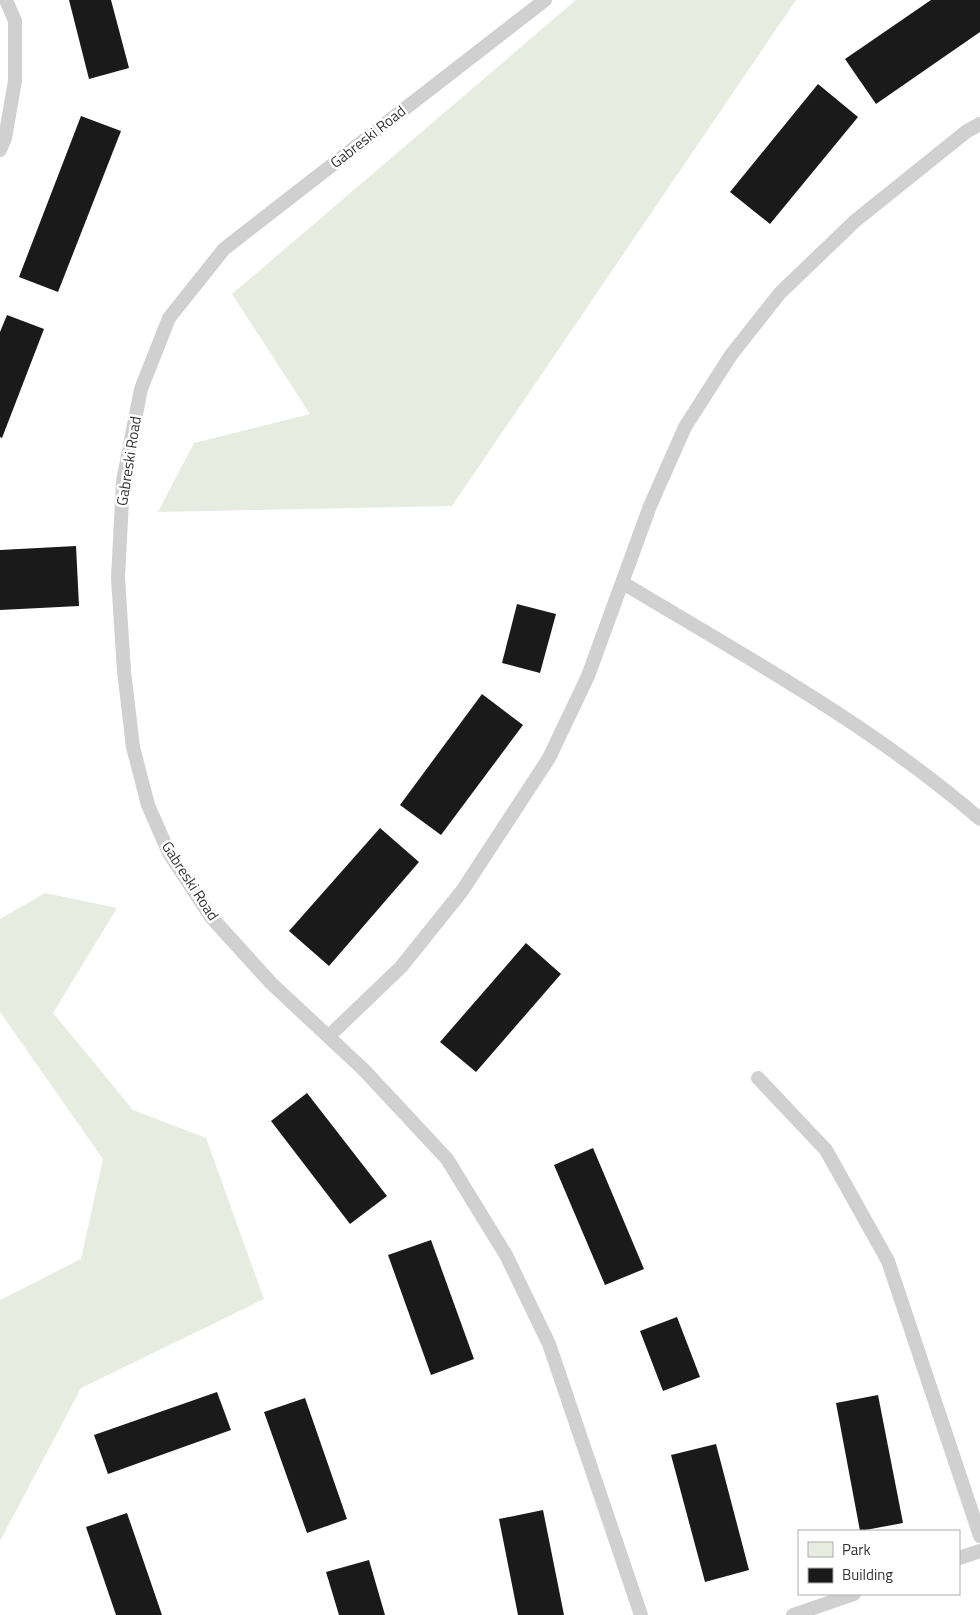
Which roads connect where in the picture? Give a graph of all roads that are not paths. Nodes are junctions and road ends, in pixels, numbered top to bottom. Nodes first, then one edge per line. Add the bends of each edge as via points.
1 (6, 0) edge
2 (544, 0) edge
3 (980, 124) edge
4 (0, 150) edge
5 (623, 583) junction
6 (980, 819) edge
7 (329, 1036) junction
8 (758, 1078) dead end
9 (980, 1536) edge
10 (980, 1551) edge
11 (960, 1558) edge
12 (851, 1595) edge
13 (641, 1615) edge
14 (793, 1615) edge

1 - 4 lane via 15,21 15,81
2 - 7 lane, Gabreski Road via 224,249 169,318 141,389 123,481 118,578 133,747 148,805 169,853 211,917 271,983
3 - 5 lane via 855,221 780,293 732,355 685,426 650,506
5 - 6 lane via 836,710 935,780
5 - 7 lane via 588,676 549,758 450,906 401,968
7 - 13 lane, Gabreski Road via 447,1159 506,1255 549,1344
8 - 9 lane via 826,1150 888,1261
10 - 11 lane
12 - 14 lane

